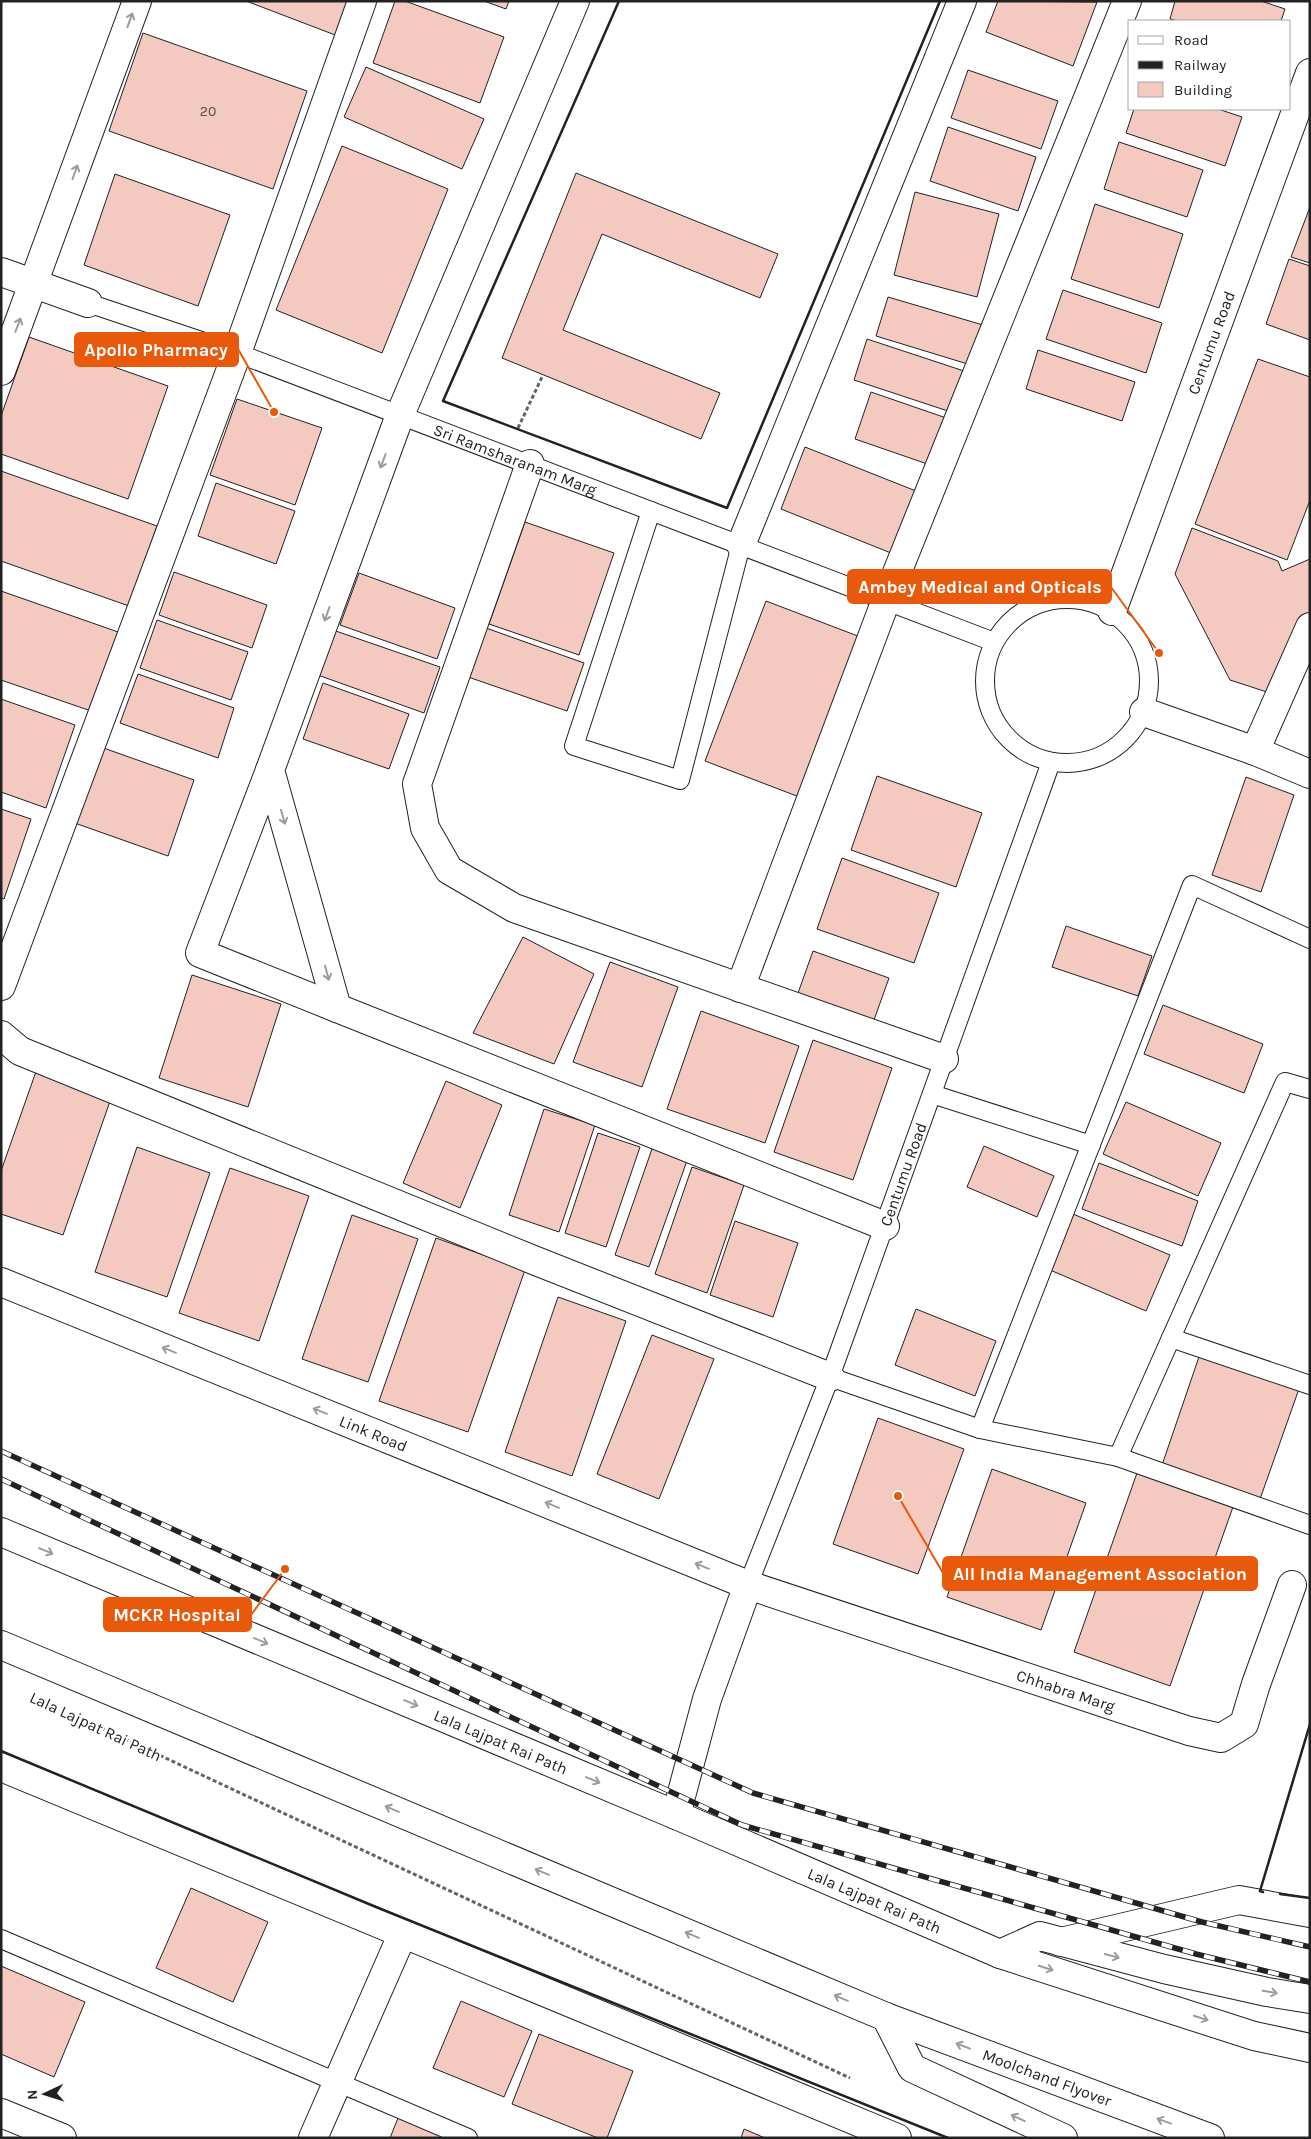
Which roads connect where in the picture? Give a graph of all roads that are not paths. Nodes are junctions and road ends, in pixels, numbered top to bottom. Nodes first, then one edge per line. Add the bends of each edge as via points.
1 (137, 1) edge
2 (362, 1) edge
3 (575, 1) edge
4 (962, 1) edge
5 (1127, 1) edge
6 (1310, 73) edge
7 (1, 272) edge
8 (34, 284) junction
9 (88, 303) joint
10 (237, 353) junction
11 (1, 370) edge
12 (400, 415) junction
13 (519, 460) junction
14 (651, 511) junction
15 (741, 545) junction
16 (886, 600) junction
17 (1112, 611) junction
18 (1310, 626) edge
19 (994, 642) junction
20 (1144, 712) junction
21 (1255, 752) junction
22 (1051, 762) junction
23 (270, 770) junction
24 (1310, 774) edge
25 (1310, 939) edge
26 (1, 986) edge
27 (740, 988) junction
28 (337, 1008) junction
29 (1, 1036) edge
30 (944, 1059) junction
31 (1310, 1089) edge
32 (932, 1094) junction
33 (1091, 1145) junction
34 (885, 1226) junction
35 (1, 1282) edge
36 (1171, 1338) junction
37 (830, 1377) junction
38 (1310, 1385) edge
39 (980, 1429) junction
40 (1118, 1456) junction
41 (1310, 1525) edge
42 (1, 1532) edge
43 (748, 1585) junction
44 (1292, 1585) dead end
45 (1, 1645) edge
46 (1, 1767) edge
47 (676, 1815) junction
48 (1310, 1913) edge
49 (403, 1933) junction
50 (1, 1940) edge
51 (1061, 1942) junction
52 (1000, 1954) junction
53 (1310, 1999) edge
54 (886, 2017) junction
55 (1310, 2048) edge
56 (338, 2082) junction
57 (1, 2113) edge
58 (62, 2138) edge
59 (313, 2138) edge
60 (468, 2138) edge
61 (897, 2138) edge
62 (1063, 2138) edge
63 (1210, 2138) edge

8 -> 1 street
2 - 10 street
3 - 12 street
4 - 15 street
5 - 16 street
6 - 17 street, Centumu Road
7 - 8 street, Sri Ramsharanam Marg
8 - 9 street, Sri Ramsharanam Marg
11 -> 8 street
9 - 10 lane, Sri Ramsharanam Marg
10 - 12 lane, Sri Ramsharanam Marg
10 - 26 street
12 - 13 lane, Sri Ramsharanam Marg
12 -> 23 street
13 - 14 lane, Sri Ramsharanam Marg
13 - 27 street via 417,784 425,828 449,870 514,908
14 - 15 lane, Sri Ramsharanam Marg
14 - 15 lane via 574,746 680,780
15 - 16 lane, Sri Ramsharanam Marg
16 - 19 lane, Sri Ramsharanam Marg
16 - 27 street
17 - 19 lane via 1086,600 1064,598 1036,604 1011,619
17 - 20 lane via 1133,631 1146,656 1150,684
18 - 21 street
19 - 22 lane via 986,669 989,707 1003,733 1025,752
20 - 21 street
20 - 22 lane via 1128,737 1105,754 1080,762
21 - 24 street
22 - 30 lane, Centumu Road
23 -> 28 street
23 - 28 street via 200,953
25 - 33 lane via 1192,884
27 - 30 street
28 - 34 street
29 - 37 street via 20,1050
30 - 32 lane, Centumu Road
31 - 36 lane via 1285,1082
32 - 33 lane
32 - 34 lane, Centumu Road
33 - 39 lane
34 - 37 lane, Centumu Road
43 -> 35 street, Link Road
36 - 38 lane
36 - 40 lane
37 - 39 lane
37 - 43 lane, Centumu Road
39 - 40 lane
40 - 41 lane
42 -> 47 street, Lala Lajpat Rai Path
43 - 44 street, Chhabra Marg via 1189,1731 1221,1738 1244,1724
43 - 47 street via 707,1699
54 -> 45 street
46 - 49 street
47 - 52 street, Lala Lajpat Rai Path
48 - 51 street via 1239,1900
49 - 56 street
49 - 61 street
50 - 56 lane
51 - 52 street via 1040,1936
51 -> 53 street via 1164,1969
52 -> 55 street via 1254,2036
62 -> 54 street via 912,2068
63 -> 54 street, Moolchand Flyover
56 - 59 street
56 - 60 lane
57 - 58 street

